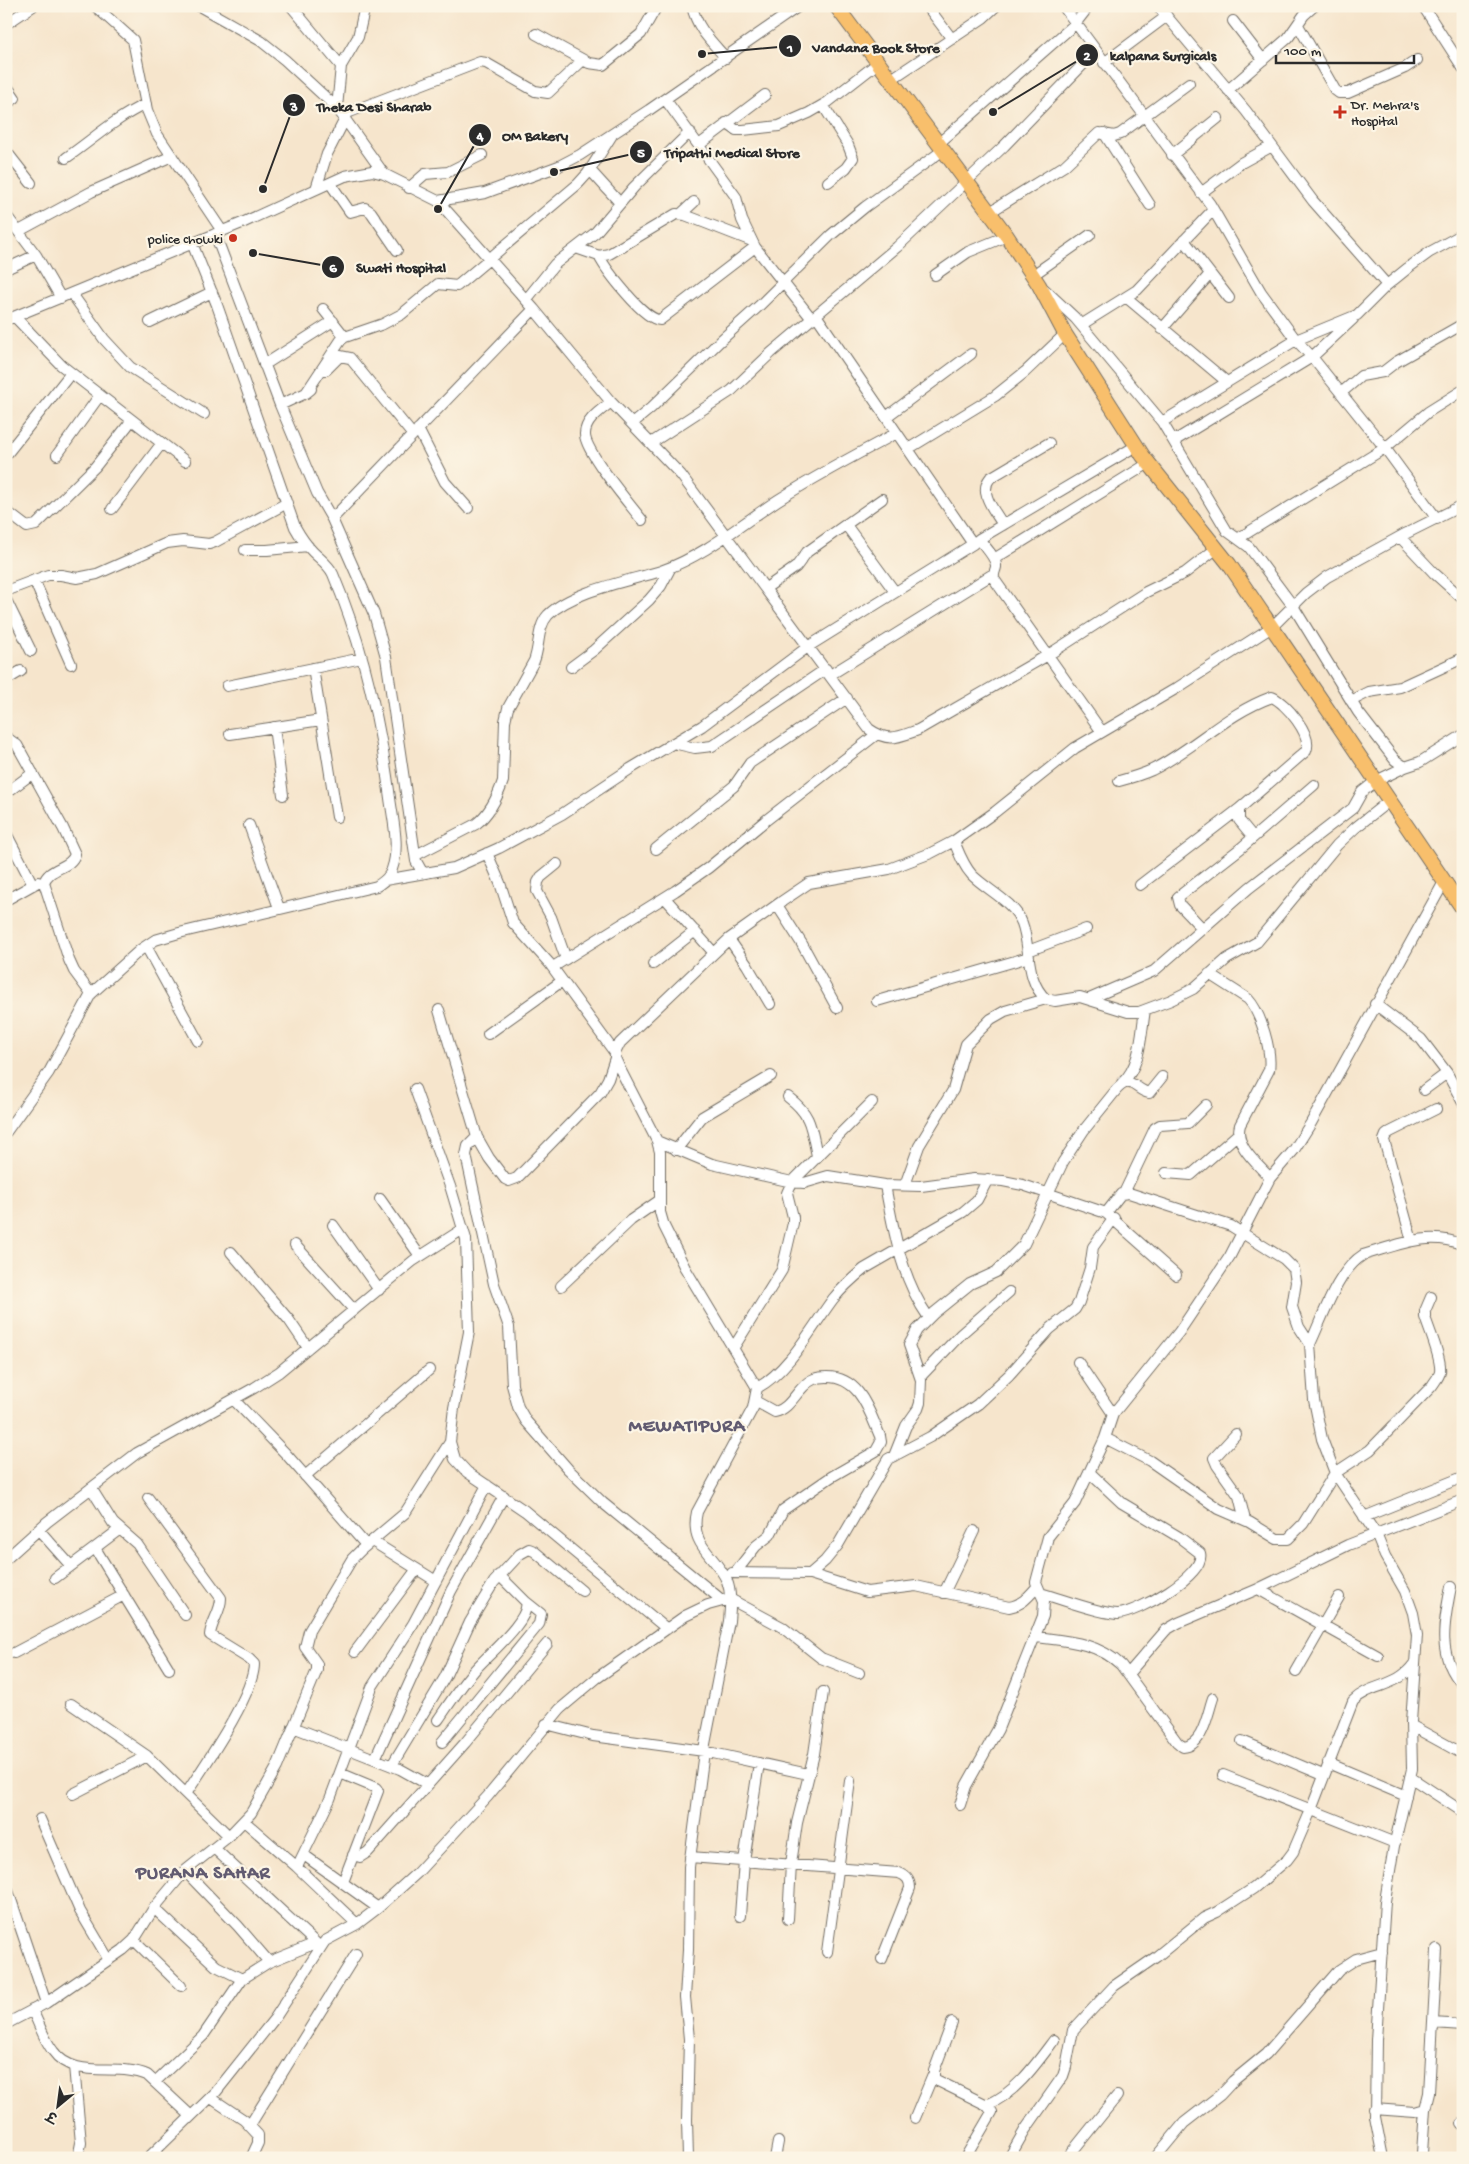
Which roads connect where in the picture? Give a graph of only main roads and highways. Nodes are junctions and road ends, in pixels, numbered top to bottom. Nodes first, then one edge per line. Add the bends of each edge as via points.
1 (836, 6) edge
2 (1463, 909) edge

1 - 2 main road via 1007,236 1136,446 1216,548 1272,627

